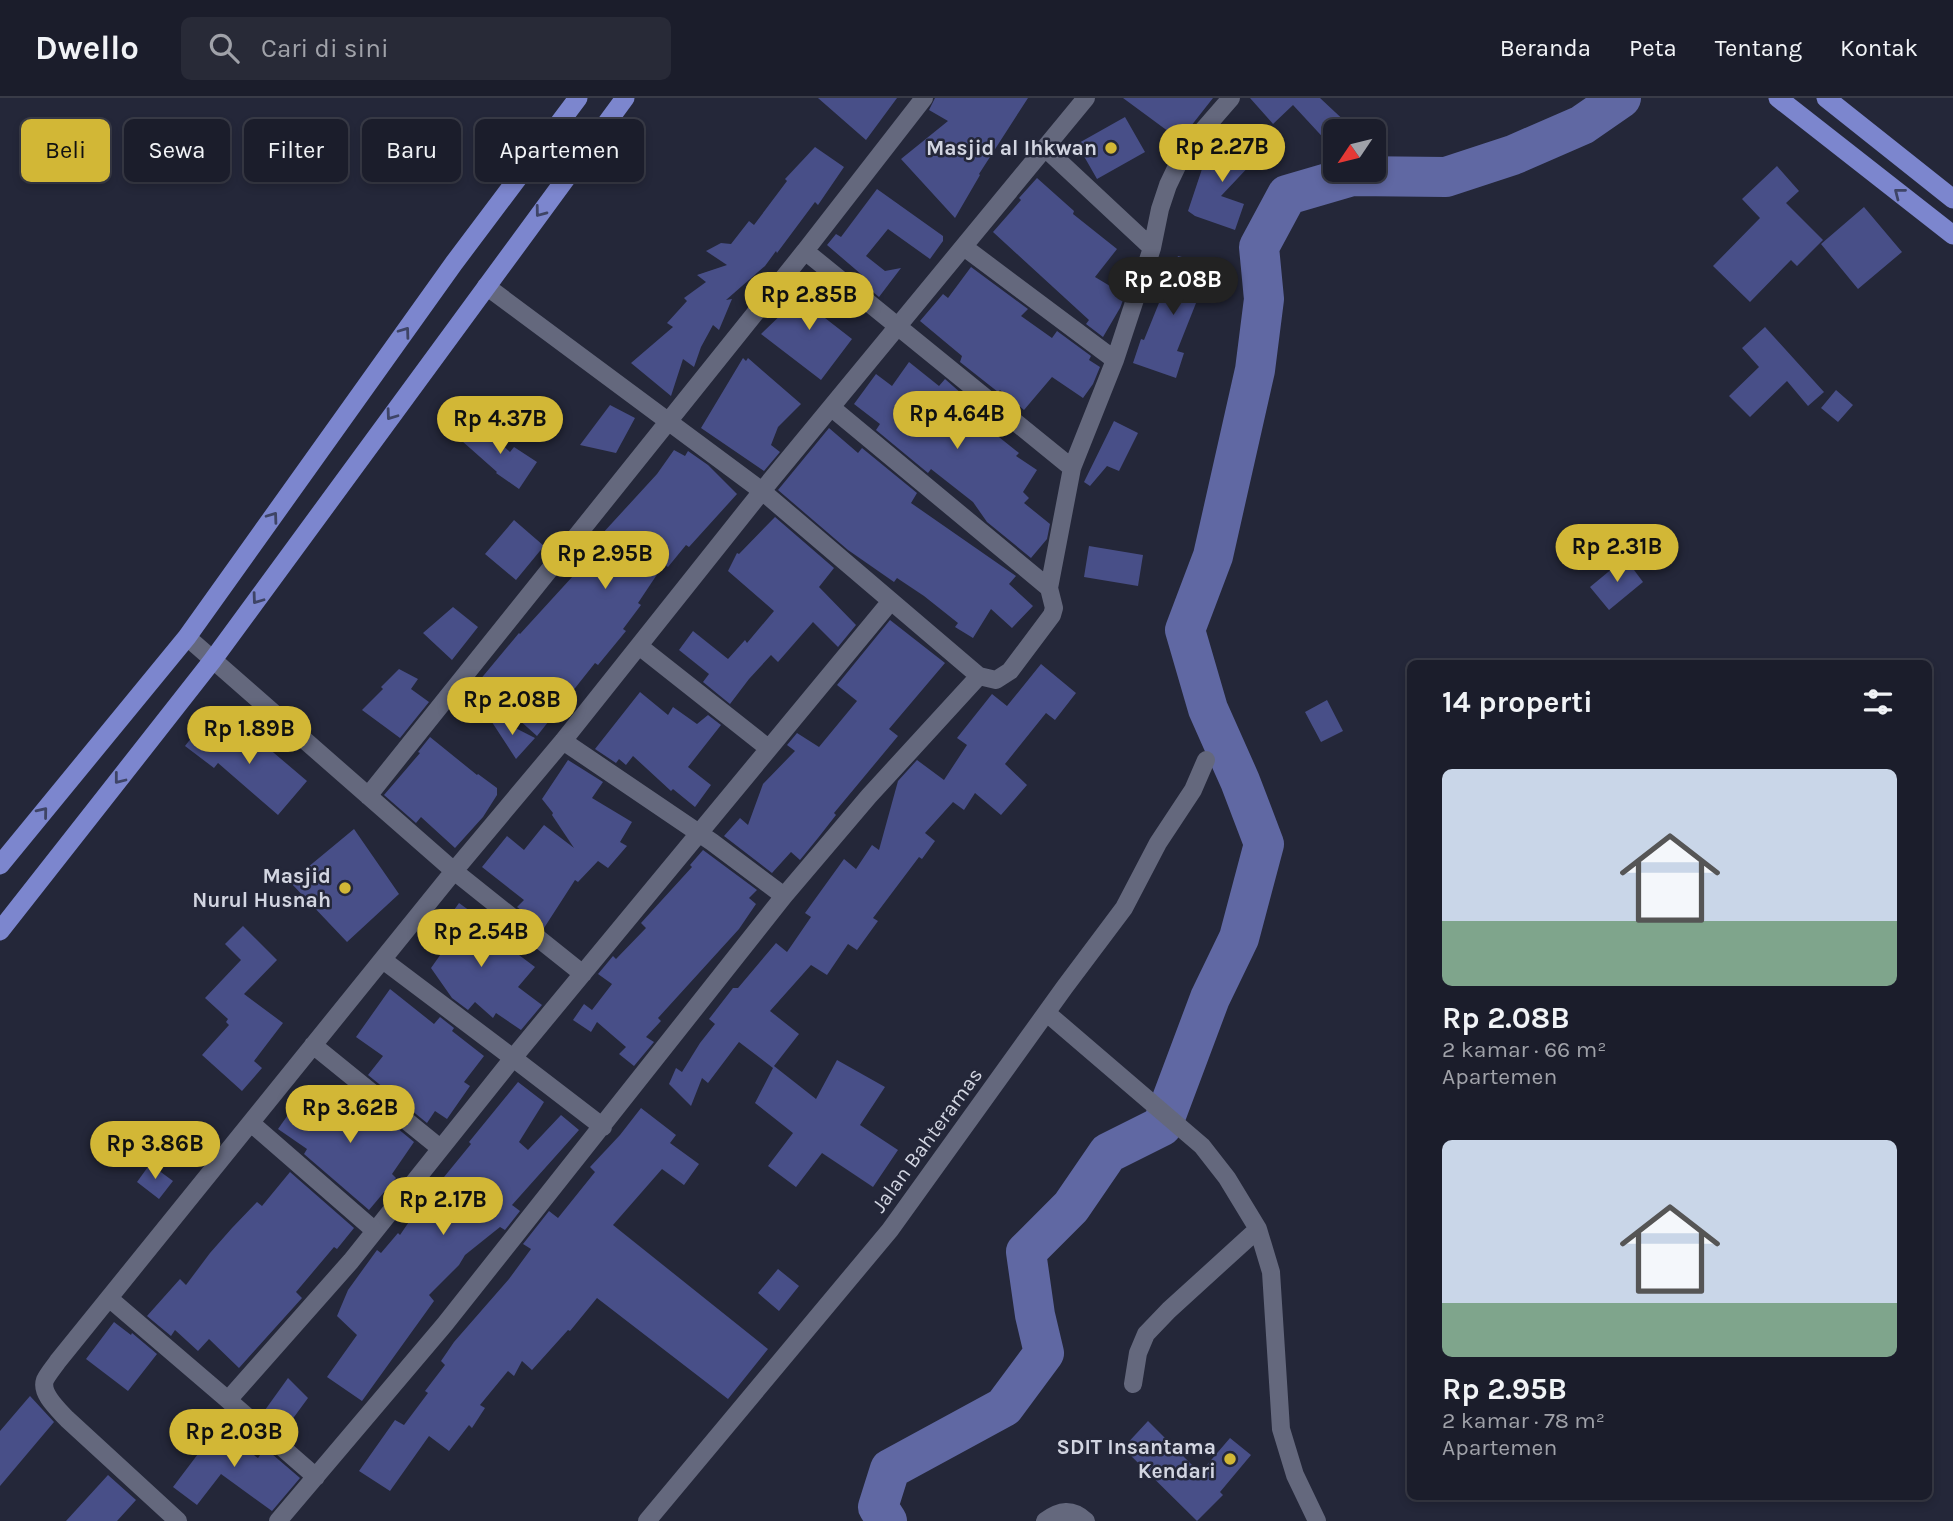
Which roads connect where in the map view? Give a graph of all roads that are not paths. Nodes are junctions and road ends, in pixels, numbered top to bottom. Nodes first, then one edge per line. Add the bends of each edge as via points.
1 (578, 98) edge
2 (625, 98) edge
3 (924, 98) edge
4 (1086, 98) edge
5 (1231, 98) edge
6 (1778, 98) edge
7 (1826, 98) edge
8 (1046, 149) junction
9 (1953, 199) edge
10 (1950, 228) edge
11 (964, 247) junction
12 (1152, 248) junction
13 (805, 251) junction
14 (486, 286) junction
15 (898, 327) junction
16 (1115, 360) junction
17 (832, 408) junction
18 (669, 421) junction
19 (1072, 467) junction
20 (762, 491) junction
21 (1049, 588) junction
22 (891, 601) junction
23 (187, 637) junction
24 (639, 646) junction
25 (212, 660) junction
26 (979, 676) junction
27 (563, 741) junction
28 (768, 748) junction
29 (1206, 760) dead end
30 (368, 796) junction
31 (697, 832) junction
32 (0, 865) edge
33 (454, 871) junction
34 (784, 896) junction
35 (0, 931) edge
36 (383, 960) junction
37 (583, 974) junction
38 (1048, 1014) junction
39 (313, 1045) junction
40 (513, 1058) junction
41 (251, 1123) junction
42 (603, 1127) junction
43 (440, 1148) junction
44 (1258, 1229) junction
45 (374, 1230) junction
46 (110, 1298) junction
47 (1133, 1384) dead end
48 (228, 1400) junction
49 (316, 1477) junction
50 (178, 1521) edge
51 (278, 1521) edge
52 (647, 1521) edge
53 (1045, 1521) edge
54 (1086, 1521) edge
55 (1317, 1521) edge

23 -> 1 highway
2 -> 14 highway
3 - 13 street
4 - 8 street
5 - 12 street via 1179,162 1160,209
10 -> 6 highway
7 - 9 highway
8 - 11 street
8 - 12 street
11 - 15 street
11 - 16 street
12 - 16 street
13 - 15 street
13 - 18 street
14 - 18 street
14 -> 25 highway
15 - 17 street
15 - 19 street
16 - 19 street
17 - 20 street
17 - 21 street
18 - 20 street
18 - 30 street
19 - 21 street
20 - 22 street
20 - 24 street
21 - 26 street via 1052,615 1010,671 996,680
22 - 26 street
22 - 28 street
23 - 25 street
32 -> 23 highway
24 - 27 street
24 - 28 street
25 - 30 street
25 -> 35 highway
26 - 34 street
27 - 31 street
27 - 33 street
28 - 31 street
29 - 38 street, Jalan Bahteramas via 1125,908
30 - 33 street
31 - 34 street
31 - 37 street
33 - 36 street
33 - 37 street
34 - 42 street
36 - 39 street
36 - 40 street
37 - 40 street
38 - 44 street via 1202,1146
38 - 52 street, Jalan Bahteramas via 891,1230
39 - 41 street
39 - 43 street
40 - 42 street
40 - 43 street
41 - 45 street
41 - 46 street
42 - 49 street
43 - 45 street
44 - 47 street via 1146,1334
44 - 55 street via 1271,1272 1281,1429 1295,1475
45 - 48 street
46 - 48 street
46 - 50 street via 58,1361 45,1388 67,1419
48 - 49 street
49 - 51 street
53 - 54 street via 1064,1511 1075,1511

